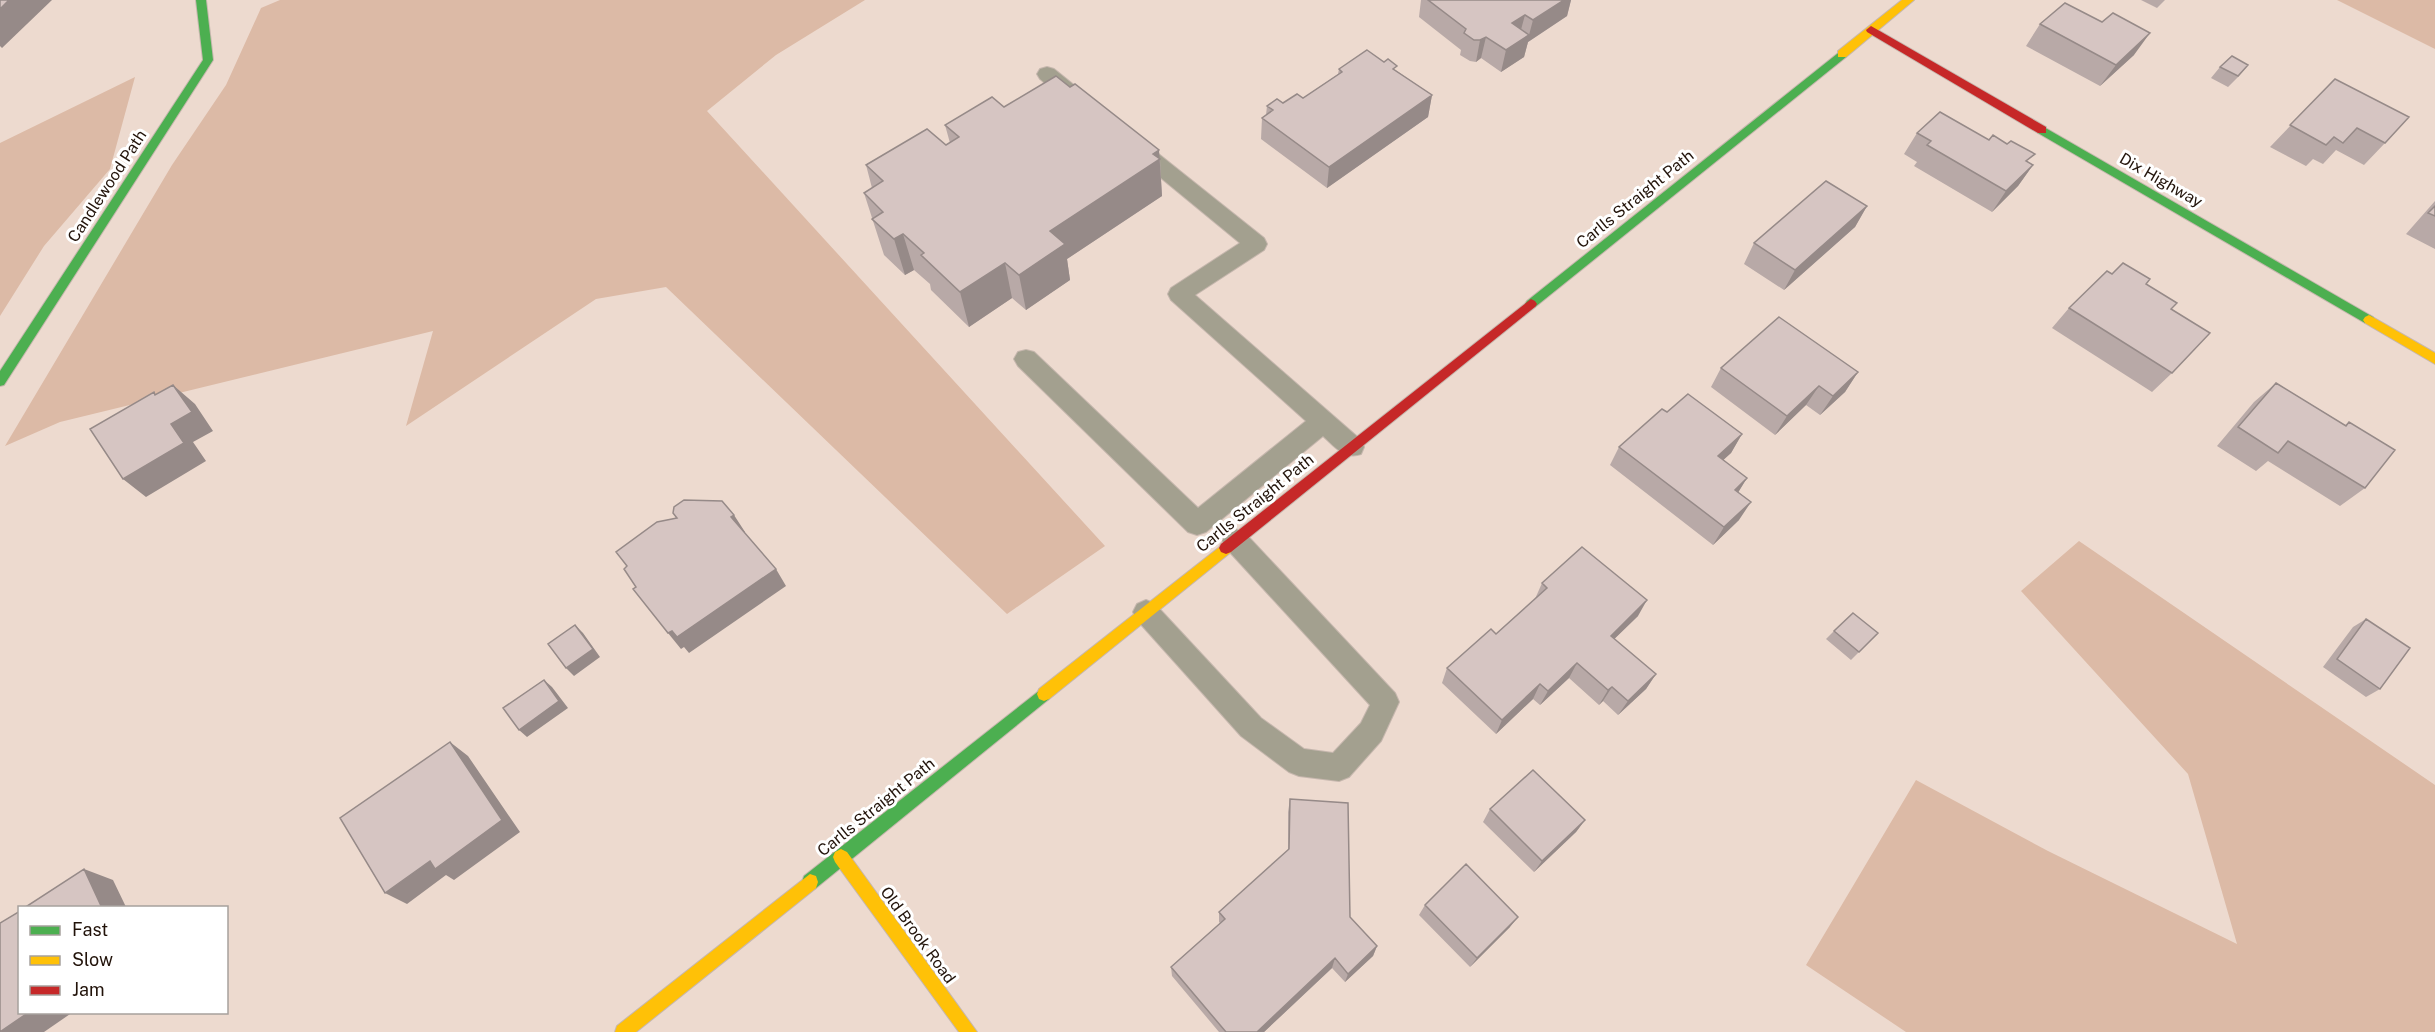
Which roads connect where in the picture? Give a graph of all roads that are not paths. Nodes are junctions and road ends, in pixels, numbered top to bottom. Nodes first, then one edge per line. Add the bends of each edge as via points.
1 (201, 0) edge
2 (1909, 0) edge
3 (1871, 30) junction
4 (1047, 74) dead end
5 (1092, 111) edge
6 (1119, 133) edge
7 (1026, 359) dead end
8 (2435, 359) edge
9 (0, 381) edge
10 (1322, 422) junction
11 (1352, 447) junction
12 (1197, 524) junction
13 (1230, 545) junction
14 (1146, 612) junction
15 (841, 857) junction
16 (623, 1032) edge
17 (969, 1032) edge

1 - 9 street, Candlewood Path via 208,60
2 - 3 street, Carlls Straight Path
3 - 8 street, Dix Highway
3 - 11 street, Carlls Straight Path
4 - 5 lane
6 - 10 lane via 1256,244 1179,294
7 - 12 lane
10 - 11 lane
10 - 12 lane
11 - 13 street, Carlls Straight Path
12 - 13 lane
13 - 14 street, Carlls Straight Path
13 - 14 lane via 1385,702 1371,732 1340,767 1299,762 1251,727
14 - 15 street, Carlls Straight Path
15 - 16 street, Carlls Straight Path
15 - 17 street, Old Brook Road

